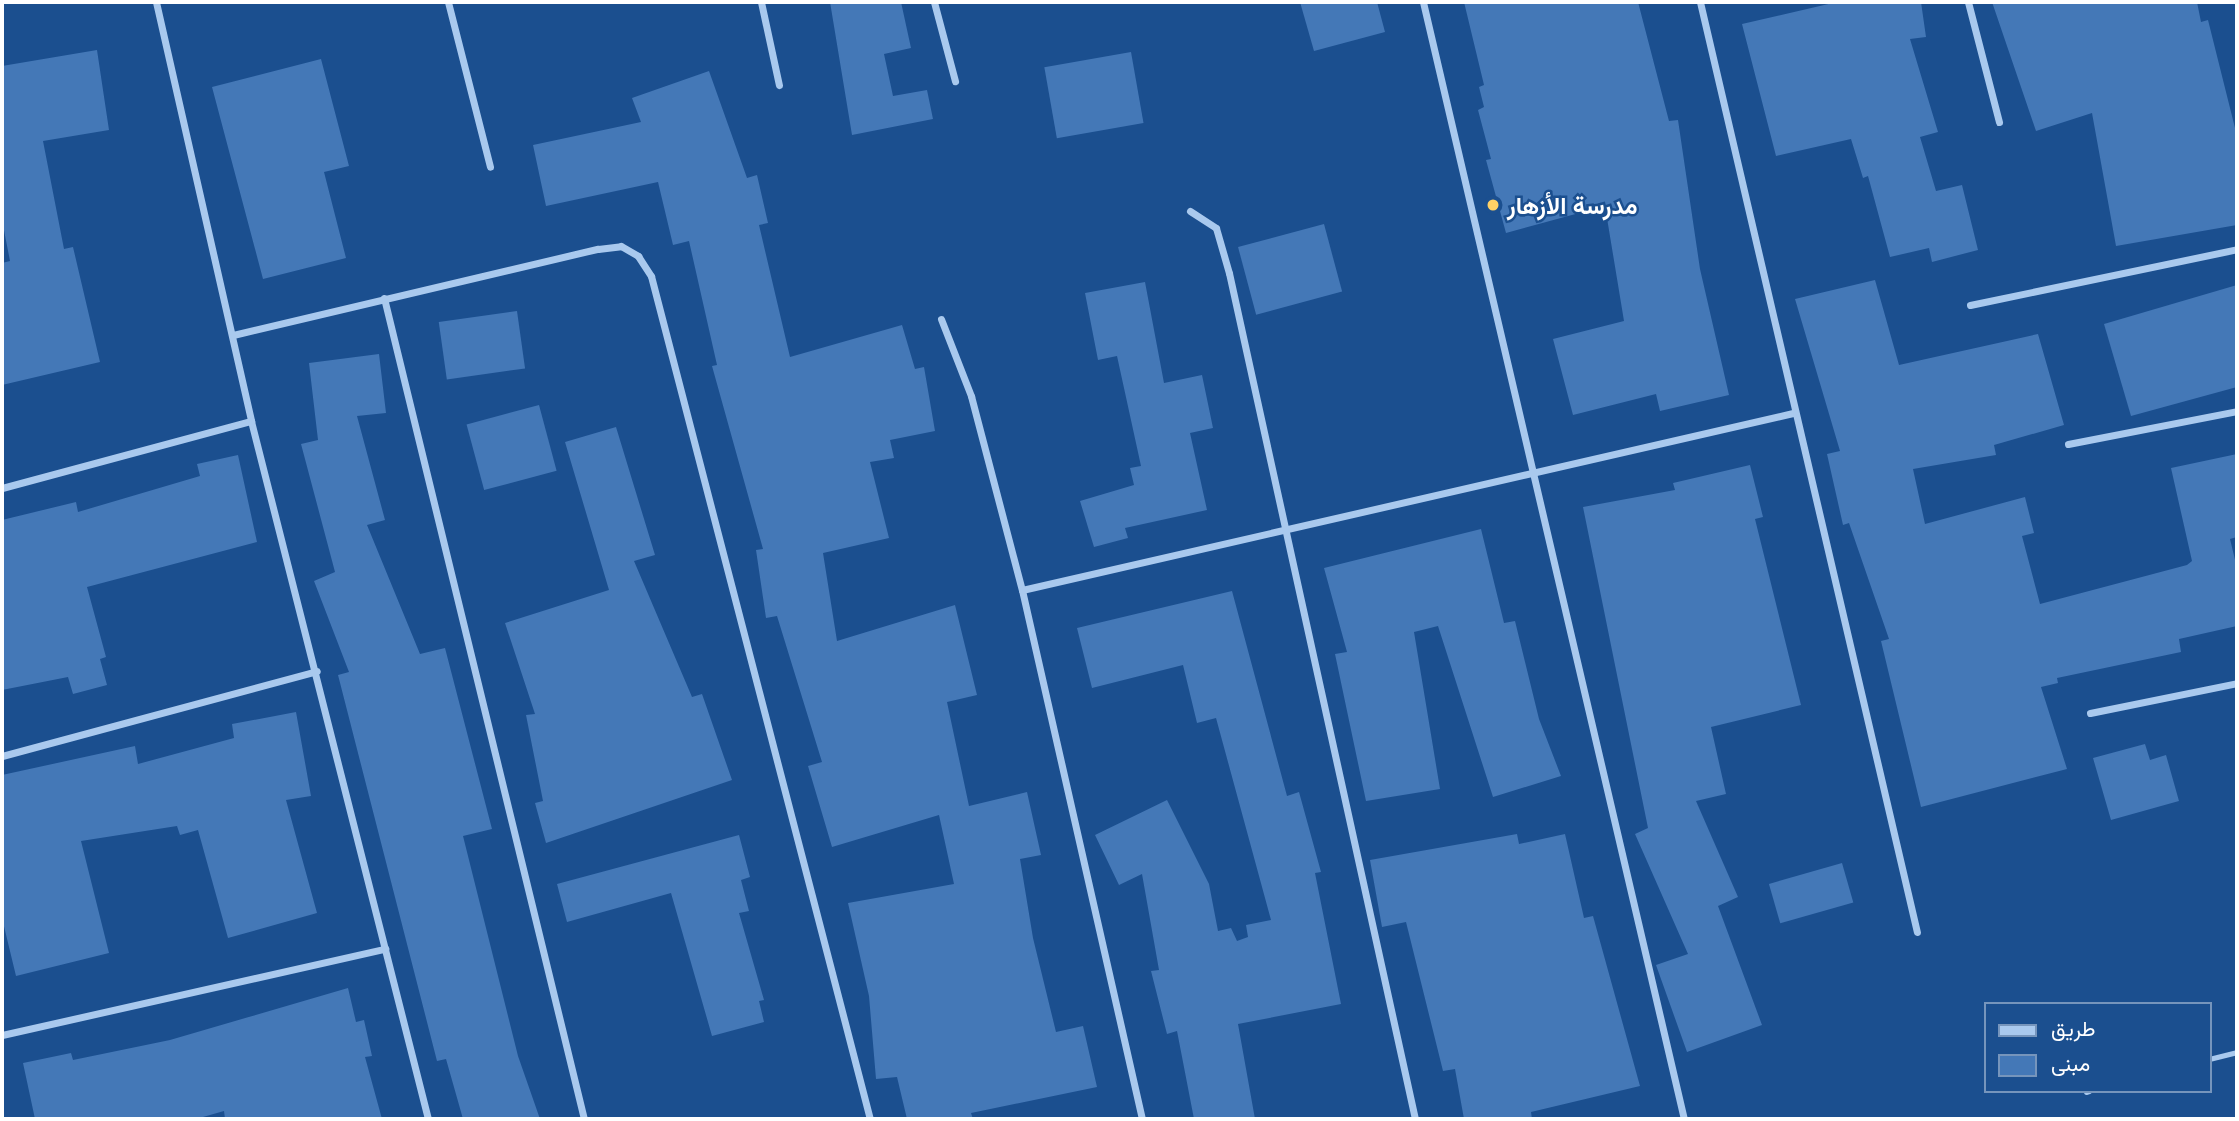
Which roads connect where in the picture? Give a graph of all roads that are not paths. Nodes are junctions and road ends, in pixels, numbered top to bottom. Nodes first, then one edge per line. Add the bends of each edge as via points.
1 (156, 2) edge
2 (448, 2) edge
3 (761, 2) edge
4 (934, 2) edge
5 (1423, 2) edge
6 (1700, 2) edge
7 (1968, 2) edge
8 (955, 81) dead end
9 (779, 85) dead end
10 (1999, 122) dead end
11 (490, 167) dead end
12 (1190, 211) dead end
13 (2237, 249) edge
14 (384, 298) junction
15 (1970, 305) dead end
16 (941, 319) dead end
17 (233, 335) junction
18 (2237, 411) edge
19 (1793, 413) junction
20 (251, 421) junction
21 (2068, 444) dead end
22 (1532, 473) junction
23 (2, 488) edge
24 (1284, 530) junction
25 (1022, 590) junction
26 (317, 671) junction
27 (2237, 683) edge
28 (2091, 713) dead end
29 (2, 756) edge
30 (1917, 932) dead end
31 (385, 949) junction
32 (2, 1035) edge
33 (2237, 1052) edge
34 (2211, 1058) edge
35 (428, 1119) edge
36 (584, 1119) edge
37 (870, 1119) edge
38 (1142, 1119) edge
39 (1415, 1119) edge
40 (1684, 1119) edge

1 - 17 street
2 - 11 street
3 - 9 street
4 - 8 street
5 - 22 street
6 - 19 street
7 - 10 street
12 - 24 street via 1216,228
13 - 15 street
14 - 17 street
14 - 36 street
14 - 37 street via 621,246 638,256 651,276
16 - 25 street via 971,396
17 - 20 street
18 - 21 street
19 - 22 street
19 - 30 street
20 - 23 street
20 - 26 street
22 - 24 street
22 - 40 street
24 - 25 street
24 - 39 street
25 - 38 street
26 - 29 street
26 - 31 street
27 - 28 street
31 - 32 street
31 - 35 street
33 - 34 lane

